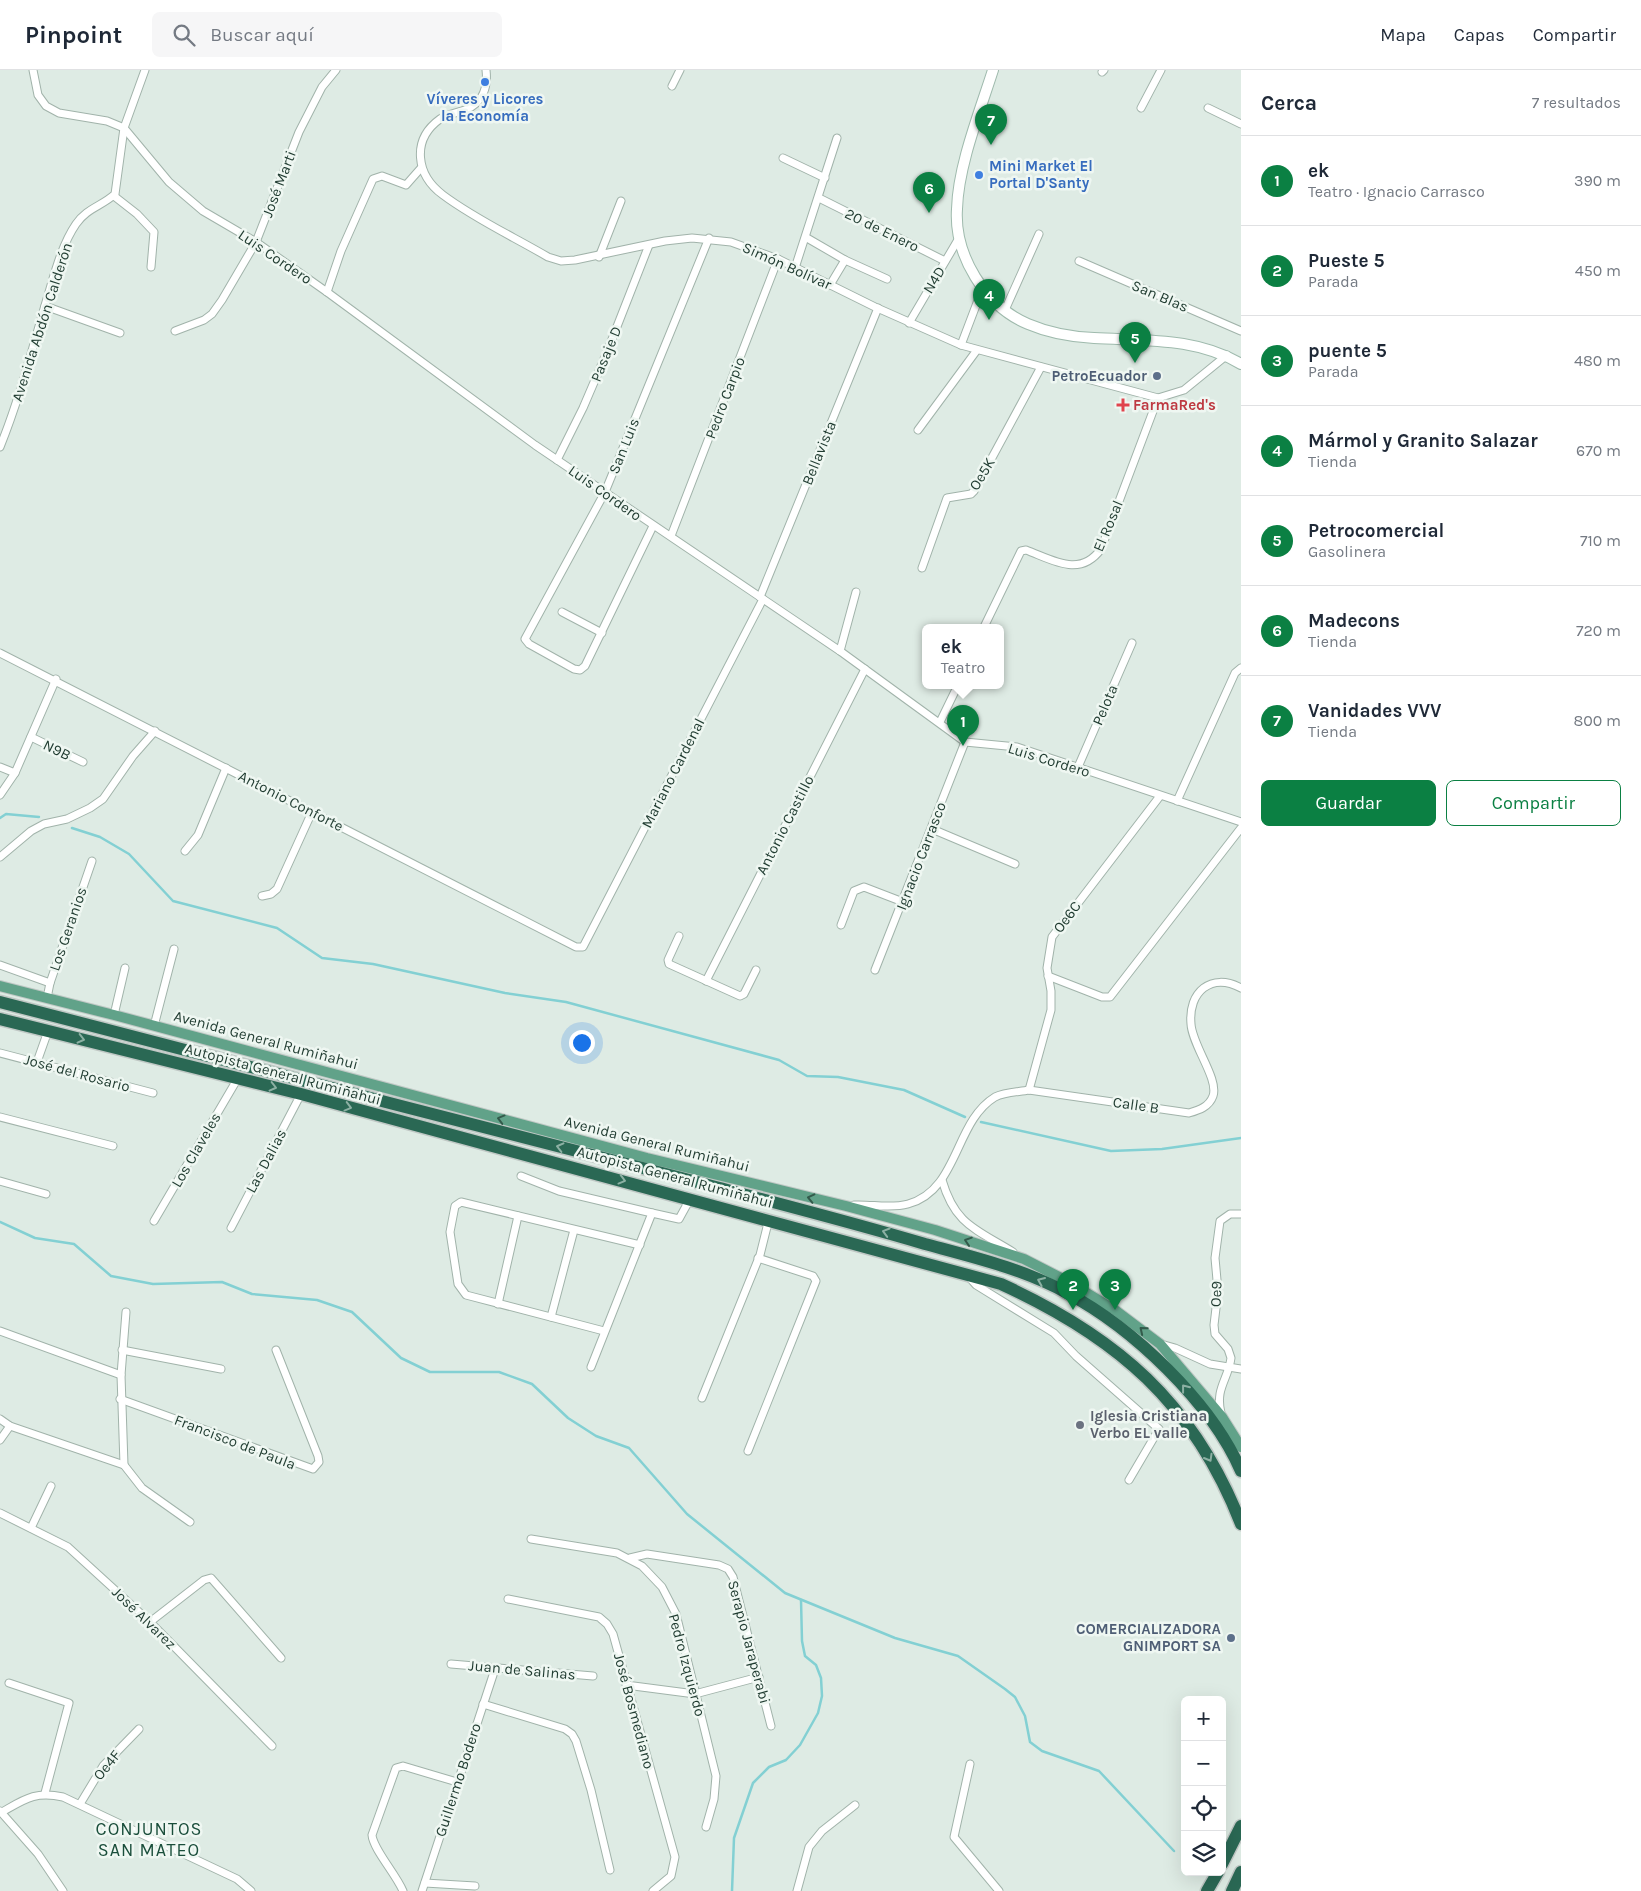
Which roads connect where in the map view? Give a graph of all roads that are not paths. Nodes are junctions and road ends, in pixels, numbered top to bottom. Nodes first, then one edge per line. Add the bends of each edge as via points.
1 (33, 70) edge
2 (145, 70) edge
3 (336, 70) edge
4 (486, 70) edge
5 (680, 70) edge
6 (993, 70) edge
7 (1161, 70) edge
8 (672, 86) dead end
9 (1141, 108) dead end
10 (1208, 108) dead end
11 (1241, 124) edge
12 (124, 128) junction
13 (838, 138) dead end
14 (783, 158) dead end
15 (421, 168) junction
16 (825, 178) junction
17 (114, 196) junction
18 (819, 198) junction
19 (621, 200) dead end
20 (1039, 234) dead end
21 (709, 238) junction
22 (807, 238) junction
23 (959, 238) junction
24 (256, 242) junction
25 (649, 245) junction
26 (599, 257) junction
27 (778, 260) junction
28 (845, 260) junction
29 (1079, 261) dead end
30 (946, 262) junction
31 (151, 266) dead end
32 (796, 268) junction
33 (887, 279) dead end
34 (830, 285) junction
35 (983, 287) junction
36 (327, 292) junction
37 (45, 306) junction
38 (878, 308) junction
39 (1005, 310) junction
40 (909, 322) junction
41 (1241, 330) edge
42 (175, 331) dead end
43 (120, 333) dead end
44 (961, 344) junction
45 (977, 350) junction
46 (1227, 356) junction
47 (1241, 364) edge
48 (1041, 367) junction
49 (1158, 398) junction
50 (918, 430) dead end
51 (0, 447) edge
52 (557, 460) junction
53 (605, 492) junction
54 (653, 526) junction
55 (671, 536) junction
56 (922, 568) dead end
57 (856, 592) dead end
58 (761, 598) junction
59 (562, 612) dead end
60 (985, 624) edge
61 (602, 633) junction
62 (1132, 643) dead end
63 (840, 652) junction
64 (0, 653) edge
65 (1241, 668) edge
66 (865, 669) junction
67 (56, 679) junction
68 (956, 689) edge
69 (940, 722) junction
70 (155, 731) junction
71 (31, 737) junction
72 (965, 742) junction
73 (83, 762) dead end
74 (0, 767) edge
75 (1078, 767) junction
76 (226, 768) junction
77 (15, 773) junction
78 (0, 795) edge
79 (1160, 796) junction
80 (1177, 801) junction
81 (312, 812) junction
82 (1241, 822) edge
83 (932, 828) junction
84 (1241, 828) edge
85 (185, 851) dead end
86 (0, 857) edge
87 (92, 861) dead end
88 (1016, 864) dead end
89 (262, 896) dead end
90 (903, 902) junction
91 (840, 925) dead end
92 (679, 936) dead end
93 (583, 947) joint
94 (174, 949) dead end
95 (0, 965) edge
96 (126, 968) dead end
97 (756, 970) dead end
98 (875, 970) dead end
99 (1048, 976) junction
100 (706, 980) junction
101 (50, 983) junction
102 (0, 986) edge
103 (1241, 988) edge
104 (47, 998) junction
105 (0, 1002) edge
106 (114, 1014) junction
107 (0, 1019) edge
108 (154, 1026) junction
109 (48, 1030) junction
110 (0, 1052) edge
111 (38, 1062) junction
112 (238, 1078) junction
113 (1029, 1090) junction
114 (154, 1093) dead end
115 (301, 1094) junction
116 (0, 1116) edge
117 (113, 1146) dead end
118 (521, 1176) dead end
119 (942, 1180) junction
120 (0, 1182) edge
121 (46, 1194) dead end
122 (691, 1198) junction
123 (846, 1206) junction
124 (652, 1213) junction
125 (1241, 1214) edge
126 (518, 1216) junction
127 (769, 1219) junction
128 (154, 1221) dead end
129 (231, 1228) dead end
130 (574, 1230) junction
131 (640, 1245) junction
132 (758, 1258) junction
133 (1024, 1259) junction
134 (965, 1272) junction
135 (498, 1304) junction
136 (126, 1312) dead end
137 (551, 1317) junction
138 (0, 1331) edge
139 (604, 1331) junction
140 (1160, 1344) junction
141 (122, 1350) junction
142 (276, 1350) dead end
143 (591, 1367) dead end
144 (1230, 1367) junction
145 (221, 1369) dead end
146 (1241, 1369) edge
147 (121, 1375) junction
148 (702, 1398) dead end
149 (120, 1399) junction
150 (1222, 1417) junction
151 (0, 1419) edge
152 (10, 1426) junction
153 (0, 1440) edge
154 (1241, 1447) edge
155 (748, 1452) dead end
156 (124, 1465) junction
157 (1241, 1471) edge
158 (1129, 1480) dead end
159 (51, 1486) dead end
160 (0, 1513) edge
161 (190, 1522) dead end
162 (1241, 1524) edge
163 (31, 1528) junction
164 (531, 1539) dead end
165 (630, 1558) junction
166 (508, 1599) dead end
167 (150, 1622) junction
168 (281, 1658) dead end
169 (451, 1664) dead end
170 (494, 1669) junction
171 (593, 1676) dead end
172 (759, 1677) junction
173 (10, 1683) dead end
174 (626, 1685) junction
175 (695, 1694) junction
176 (483, 1704) junction
177 (770, 1726) dead end
178 (139, 1728) dead end
179 (272, 1746) dead end
180 (970, 1764) dead end
181 (457, 1782) junction
182 (45, 1793) junction
183 (80, 1804) junction
184 (855, 1805) dead end
185 (1, 1812) edge
186 (1241, 1826) edge
187 (706, 1827) dead end
188 (1226, 1856) edge
189 (610, 1870) dead end
190 (1241, 1872) edge
191 (1216, 1876) edge
192 (425, 1883) junction
193 (475, 1886) dead end
194 (998, 1890) edge
195 (63, 1891) edge
196 (251, 1891) edge
197 (403, 1891) edge
198 (422, 1891) edge
199 (653, 1891) edge
200 (797, 1891) edge
201 (1207, 1891) edge
202 (1232, 1891) edge

1 - 12 street via 38,95 46,106 59,113 107,121
2 - 12 street
3 - 24 street, José Marti via 322,87 300,132
4 - 15 street via 486,90 481,97 467,109 441,118 425,133 420,152
5 - 8 street
6 - 23 main road via 959,190 956,216
7 - 9 street
10 - 11 street
12 - 17 street
12 - 24 street, Luis Cordero via 169,182 204,211
13 - 16 street
14 - 16 street
15 - 26 street, Simón Bolívar via 442,194 548,257 561,261
15 - 36 street via 406,185 382,176 373,179
16 - 18 street
17 - 31 street via 154,232
17 - 37 street, Avenida Abdón Calderón via 88,210 76,224
18 - 22 street
18 - 30 street, 20 de Enero
19 - 26 street
20 - 39 street
21 - 25 street, Simón Bolívar
21 - 27 street, Simón Bolívar via 731,242
21 - 53 street, San Luis
22 - 28 street
22 - 32 street
23 - 30 street, N4D
23 - 35 main road via 965,257
24 - 36 street, Luis Cordero
24 - 42 street, José Marti via 212,314 192,326
25 - 26 street, Simón Bolívar
25 - 52 street, Pasaje D via 580,417
27 - 32 street, Simón Bolívar
27 - 55 street, Pedro Carpio
28 - 33 street
28 - 34 street
29 - 41 street, San Blas
30 - 40 street, N4D
32 - 34 street, Simón Bolívar
34 - 38 street, Simón Bolívar
35 - 39 main road
35 - 44 street
36 - 52 street, Luis Cordero
37 - 43 street
37 - 51 street, Avenida Abdón Calderón
38 - 40 street, Simón Bolívar
38 - 58 street, Bellavista
39 - 46 main road via 1027,324 1060,334 1193,344
40 - 44 street, Simón Bolívar
44 - 45 street, Simón Bolívar
45 - 48 street, Simón Bolívar
45 - 50 street
46 - 47 main road
46 - 49 street via 1184,390
48 - 49 street, Simón Bolívar
48 - 56 street, Oe5K via 974,491 947,498
49 - 60 street, El Rosal via 1095,558 1086,563 1064,564 1021,551
52 - 53 street, Luis Cordero
53 - 54 street, Luis Cordero
53 - 61 street, San Luis via 526,639 529,644 580,670
54 - 55 street, Luis Cordero
54 - 61 street
55 - 58 street, Luis Cordero
57 - 63 street
58 - 63 street, Luis Cordero
58 - 93 street, Mariano Cardenal
59 - 61 street
62 - 75 street, Pelota
63 - 66 street, Luis Cordero
64 - 67 street, Antonio Conforte
65 - 80 street via 1235,673
66 - 69 street, Luis Cordero
66 - 100 street, Antonio Castillo
67 - 70 street, Antonio Conforte
67 - 71 street
68 - 69 street
69 - 72 street, Luis Cordero
70 - 76 street, Antonio Conforte
70 - 86 street via 103,799 67,819 44,824
71 - 73 street, N9B
71 - 77 street
72 - 75 street, Luis Cordero via 1017,747
72 - 83 street, Ignacio Carrasco
74 - 77 street
75 - 79 street, Luis Cordero
76 - 81 street, Antonio Conforte
76 - 85 street via 198,835
77 - 78 street
79 - 80 street, Luis Cordero
79 - 99 street, Oe6C via 1056,930 1048,954
80 - 82 street, Luis Cordero
81 - 89 street via 277,889
81 - 93 street, Antonio Conforte via 576,947
83 - 88 street
83 - 90 street, Ignacio Carrasco
84 - 99 street via 1110,997 1102,997
87 - 101 street, Los Geranios
90 - 91 street via 864,888 854,891
90 - 98 street, Ignacio Carrasco
92 - 100 street via 669,964
94 - 108 street
95 - 101 street
96 - 106 street
97 - 100 street via 740,996
99 - 113 street, Oe6C via 1050,1010
101 - 104 street, Los Geranios
102 - 104 main road, Avenida General Rumiñahui
103 - 113 street, Calle B via 1231,983 1206,985 1194,1000 1192,1035 1214,1084 1213,1096 1199,1110 1189,1113
104 - 106 main road, Avenida General Rumiñahui
157 -> 105 highway, Autopista General Rumiñahui via 1234,1454 1213,1424 1178,1380 1142,1346 1068,1293 1024,1274 833,1217
106 - 108 main road, Avenida General Rumiñahui
107 - 109 highway, Autopista General Rumiñahui
123 -> 108 main road, Avenida General Rumiñahui via 647,1158
109 - 111 street
109 -> 112 highway, Autopista General Rumiñahui
110 - 111 street, José del Rosario
111 - 114 street, José del Rosario
112 -> 115 highway, Autopista General Rumiñahui
112 - 128 street, Los Claveles
113 - 119 street, Calle B via 1002,1094 986,1105 973,1121
115 -> 122 highway, Autopista General Rumiñahui
115 - 129 street, Las Dalias
116 - 117 street
118 - 124 street via 558,1191
119 - 123 street, Calle B via 926,1195 908,1204
119 - 133 street via 948,1200 963,1222
120 - 121 street
122 - 124 street via 679,1219
122 - 127 highway, Autopista General Rumiñahui
133 -> 123 main road, Avenida General Rumiñahui
124 - 131 street
125 - 144 street, Oe9 via 1224,1217 1220,1222 1215,1258 1218,1292 1215,1334 1228,1349
126 - 130 street
126 - 135 street
126 - 135 street via 461,1202 455,1206 450,1232 458,1284 466,1295
127 - 132 street
127 - 134 highway, Autopista General Rumiñahui
130 - 131 street
130 - 137 street
131 - 139 street
132 - 148 street
132 - 155 street via 813,1276 816,1281
140 -> 133 main road, Avenida General Rumiñahui via 1116,1310
134 - 158 street via 976,1285 1054,1333 1158,1430
134 -> 162 highway, Autopista General Rumiñahui via 1001,1284 1087,1328 1139,1371 1183,1418 1209,1457
135 - 137 street
136 - 141 street
137 - 139 street
138 - 147 street
139 - 143 street
140 - 144 street via 1210,1364
140 - 150 main road, Avenida General Rumiñahui
141 - 145 street
141 - 147 street
142 - 149 street, Francisco de Paula via 318,1456 319,1462 313,1469
144 - 146 street
144 - 150 street via 1219,1391
147 - 149 street
149 - 156 street
150 - 154 main road, Avenida General Rumiñahui
151 - 152 street
152 - 153 street
152 - 156 street
156 - 161 street via 142,1488
159 - 163 street
160 - 163 street, José Alvarez
163 - 167 street, José Alvarez via 68,1547
164 - 165 street, Pedro Izquierdo
165 - 172 street, Serapio Jaraperabi via 647,1554 728,1569
165 - 175 street, Pedro Izquierdo via 662,1587 676,1614
166 - 174 street, José Bosmediano via 599,1618 613,1634
167 - 168 street via 211,1578
167 - 179 street, José Alvarez
169 - 170 street, Juan de Salinas
170 - 171 street, Juan de Salinas
170 - 176 street, Guillermo Bodero
172 - 175 street
172 - 177 street, Serapio Jaraperabi
173 - 182 street via 69,1703
174 - 175 street
174 - 199 street, José Bosmediano via 675,1857 671,1876
175 - 187 street, Pedro Izquierdo via 716,1776
176 - 181 street, Guillermo Bodero
176 - 189 street via 565,1729 572,1734 591,1790
178 - 183 street, Oe4F via 103,1766
180 - 194 street via 954,1837
181 - 192 street, Guillermo Bodero
181 - 197 street via 403,1766 396,1768 372,1842
182 - 183 street
182 - 185 street
183 - 196 street via 237,1879
184 - 200 street via 822,1831 809,1847
185 - 195 street via 38,1854
186 - 188 highway
190 - 202 highway
191 - 201 highway
192 - 193 street
192 - 198 street, Guillermo Bodero

